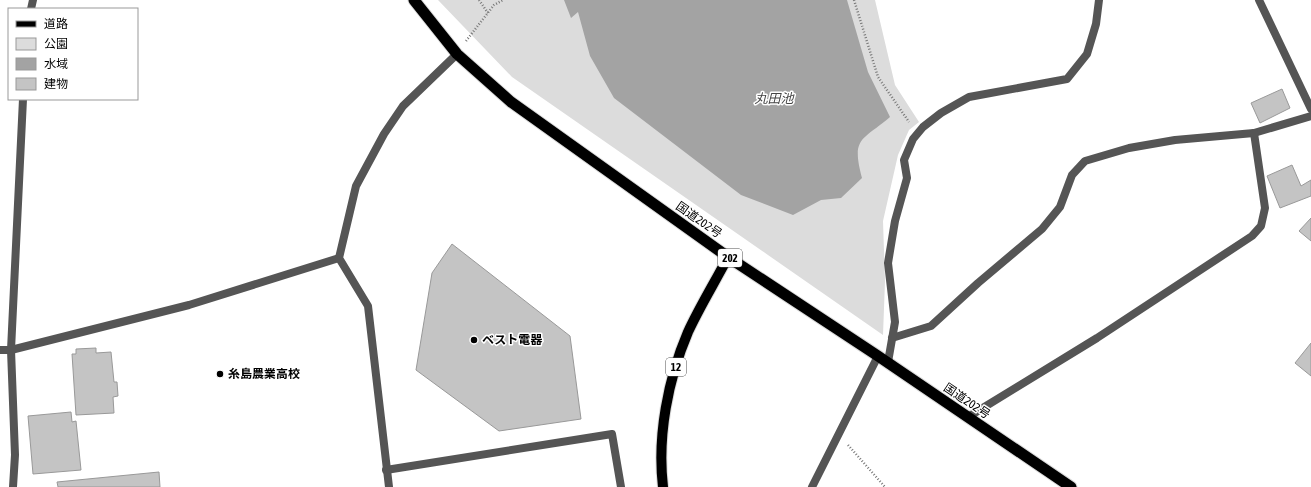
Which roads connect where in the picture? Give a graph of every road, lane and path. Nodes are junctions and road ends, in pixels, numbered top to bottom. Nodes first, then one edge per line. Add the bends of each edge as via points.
1 (414, 0) edge
2 (479, 0) edge
3 (503, 0) edge
4 (854, 0) edge
5 (1099, 0) edge
6 (1259, 0) edge
7 (488, 13) junction
8 (456, 54) junction
9 (23, 100) edge
10 (1311, 109) edge
11 (1311, 116) edge
12 (917, 134) junction
13 (1254, 134) junction
14 (728, 256) junction
15 (339, 258) junction
16 (892, 338) junction
17 (0, 350) edge
18 (11, 350) junction
19 (878, 356) junction
20 (888, 362) junction
21 (968, 417) junction
22 (838, 434) junction
23 (386, 470) junction
24 (13, 487) edge
25 (389, 487) edge
26 (621, 487) edge
27 (663, 487) edge
28 (812, 487) edge
29 (885, 487) edge
30 (1072, 487) edge

1 - 8 highway, 国道202号 / 202
2 - 7 path
3 - 7 path via 494,5
4 - 12 path via 878,77
5 - 12 street via 1096,24 1087,54 1067,79 969,97 941,113
6 - 10 street
7 - 8 path
8 - 14 highway, 国道202号 / 202 via 511,102
8 - 15 street via 403,106 384,134 356,186
9 - 18 street
11 - 13 street
12 - 16 street via 907,149 904,160 907,178 895,221 888,264 894,322
13 - 16 street via 1175,140 1128,148 1085,161 1072,175 1060,206 1042,229 931,326
13 - 21 street via 1265,208 1262,226 1252,236 1097,338
14 - 19 highway, 国道202号 / 202
14 - 27 main road, 12 via 688,333 670,386 663,429
15 - 18 street via 189,305
15 - 23 street via 368,306
16 - 20 street
17 - 18 street
18 - 24 street via 16,455
19 - 20 highway, 国道202号 / 202
19 - 22 street
20 - 21 highway, 国道202号 / 202
21 - 30 highway, 国道202号 / 202
22 - 28 street
22 - 29 path
23 - 25 street
23 - 26 street via 612,434

